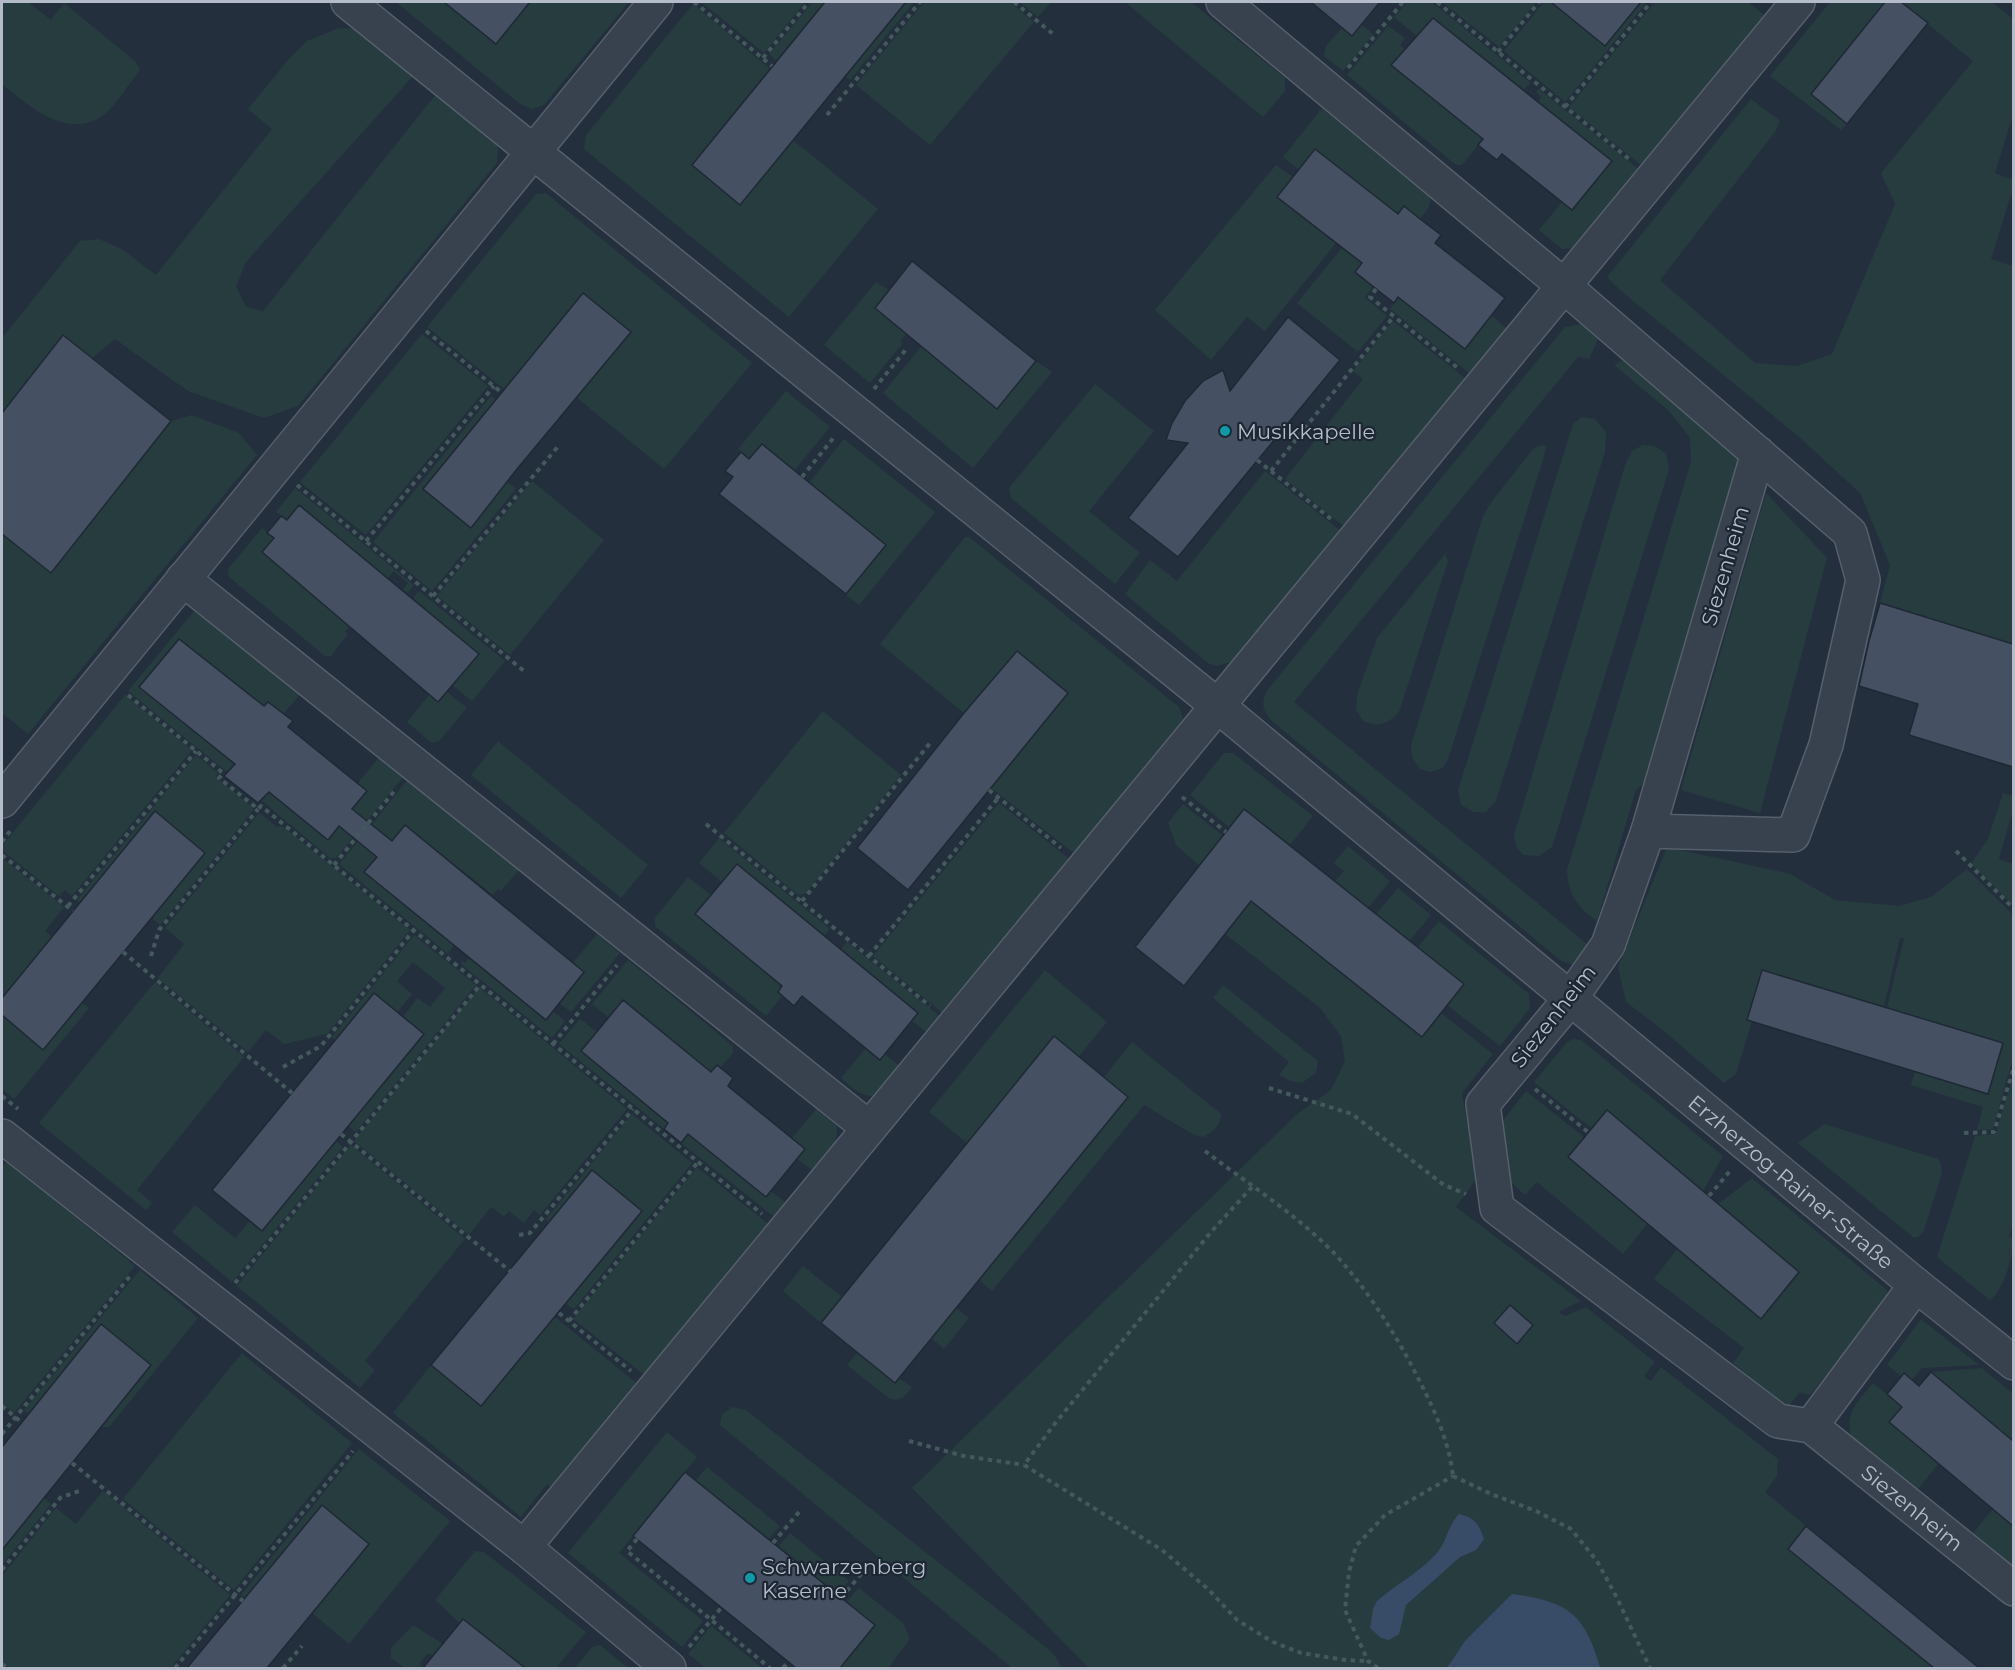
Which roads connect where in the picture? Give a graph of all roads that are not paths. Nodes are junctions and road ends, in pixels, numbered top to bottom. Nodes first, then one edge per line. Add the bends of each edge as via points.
1 (348, 2) edge
2 (656, 2) edge
3 (1223, 2) edge
4 (1798, 2) edge
5 (532, 152) junction
6 (1564, 286) junction
7 (1758, 453) junction
8 (183, 579) junction
9 (1218, 706) junction
10 (2, 801) edge
11 (1648, 831) junction
12 (1570, 999) junction
13 (869, 1128) junction
14 (2, 1136) edge
15 (1916, 1285) junction
16 (2013, 1363) edge
17 (1811, 1426) junction
18 (524, 1547) junction
19 (2013, 1589) edge
20 (676, 1661) edge

1 - 5 lane, Erzherzog-Rainer-Straße
2 - 5 lane
3 - 6 lane
4 - 6 lane
5 - 8 lane
5 - 9 lane, Erzherzog-Rainer-Straße
6 - 7 lane
6 - 9 lane
7 - 11 lane, Siezenheim
7 - 11 lane via 1850,533 1863,580 1826,745 1792,835
8 - 10 lane
8 - 13 lane
9 - 12 lane, Erzherzog-Rainer-Straße
9 - 13 lane
11 - 12 lane, Siezenheim via 1608,945
12 - 15 lane, Erzherzog-Rainer-Straße
12 - 17 lane, Siezenheim via 1483,1104 1497,1208 1778,1421
13 - 18 lane
14 - 18 lane
15 - 16 lane, Erzherzog-Rainer-Straße
15 - 17 lane
17 - 19 lane, Siezenheim
18 - 20 lane

